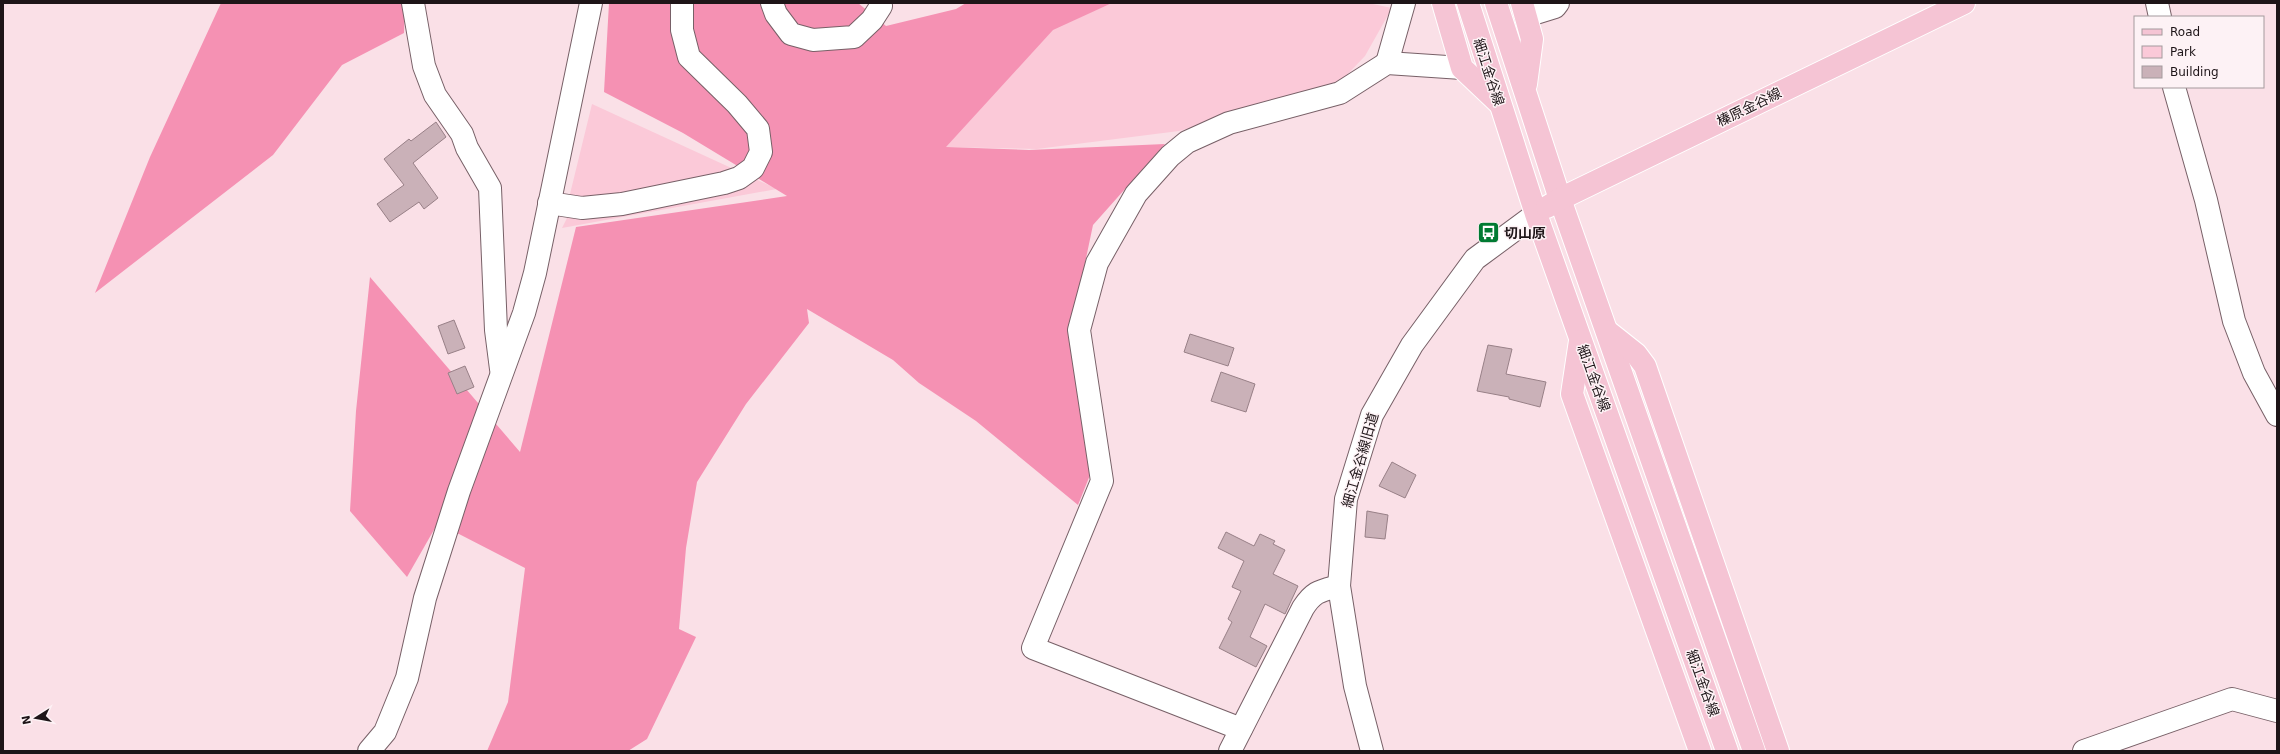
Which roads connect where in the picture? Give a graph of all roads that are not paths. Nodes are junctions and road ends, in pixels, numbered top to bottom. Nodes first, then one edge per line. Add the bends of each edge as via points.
1 (413, 3) edge
2 (591, 3) edge
3 (682, 3) edge
4 (772, 3) edge
5 (880, 3) edge
6 (1404, 3) edge
7 (1443, 3) edge
8 (1468, 3) edge
9 (1496, 3) edge
10 (1558, 3) edge
11 (1964, 3) edge
12 (2157, 3) edge
13 (1524, 10) edge
14 (2160, 16) edge
15 (1387, 63) junction
16 (1462, 68) junction
17 (2174, 88) edge
18 (1525, 90) junction
19 (1499, 103) junction
20 (1560, 199) junction
21 (549, 203) junction
22 (1536, 214) junction
23 (1607, 331) junction
24 (1580, 339) junction
25 (501, 372) junction
26 (2277, 415) edge
27 (1339, 586) junction
28 (2277, 710) edge
29 (1241, 729) junction
30 (369, 751) edge
31 (1230, 751) edge
32 (1372, 751) edge
33 (1700, 751) edge
34 (1727, 751) edge
35 (1754, 751) edge
36 (1778, 751) edge
37 (2084, 751) edge

1 - 25 street via 424,66 435,95 462,134 467,148 490,188 496,330
2 - 21 street
3 - 21 street via 682,30 689,57 738,104 758,129 761,152 753,168 739,178 724,183 622,204 582,208
4 - 5 street via 776,14 791,34 813,40 828,40 854,37 872,20 881,6
6 - 15 street
7 - 16 main road
8 - 19 main road, 細江金谷線
9 - 18 main road, 細江金谷線
10 - 13 street via 1555,6
11 - 20 main road, 榛原金谷線
12 - 14 street
13 - 18 main road via 1532,39
15 - 16 street
15 - 29 street via 1340,93 1229,123 1187,142 1170,156 1136,194 1097,263 1078,330 1102,481 1033,648
16 - 19 main road
17 - 26 street via 2206,200 2234,321 2254,373
18 - 20 main road, 細江金谷線
19 - 22 main road, 細江金谷線
20 - 22 main road, 榛原金谷線
20 - 23 main road, 細江金谷線
21 - 25 street via 524,313
22 - 24 main road, 細江金谷線
22 - 27 street, 細江金谷線旧道 via 1475,259 1412,345 1372,415 1346,499
23 - 35 main road, 細江金谷線
23 - 36 main road via 1636,354 1645,366
24 - 33 main road via 1572,394
24 - 34 main road, 細江金谷線
25 - 30 street via 425,598 407,678 385,732
27 - 29 street via 1312,595
27 - 32 street, 細江金谷線旧道 via 1355,686
28 - 37 street via 2232,699
29 - 31 street

